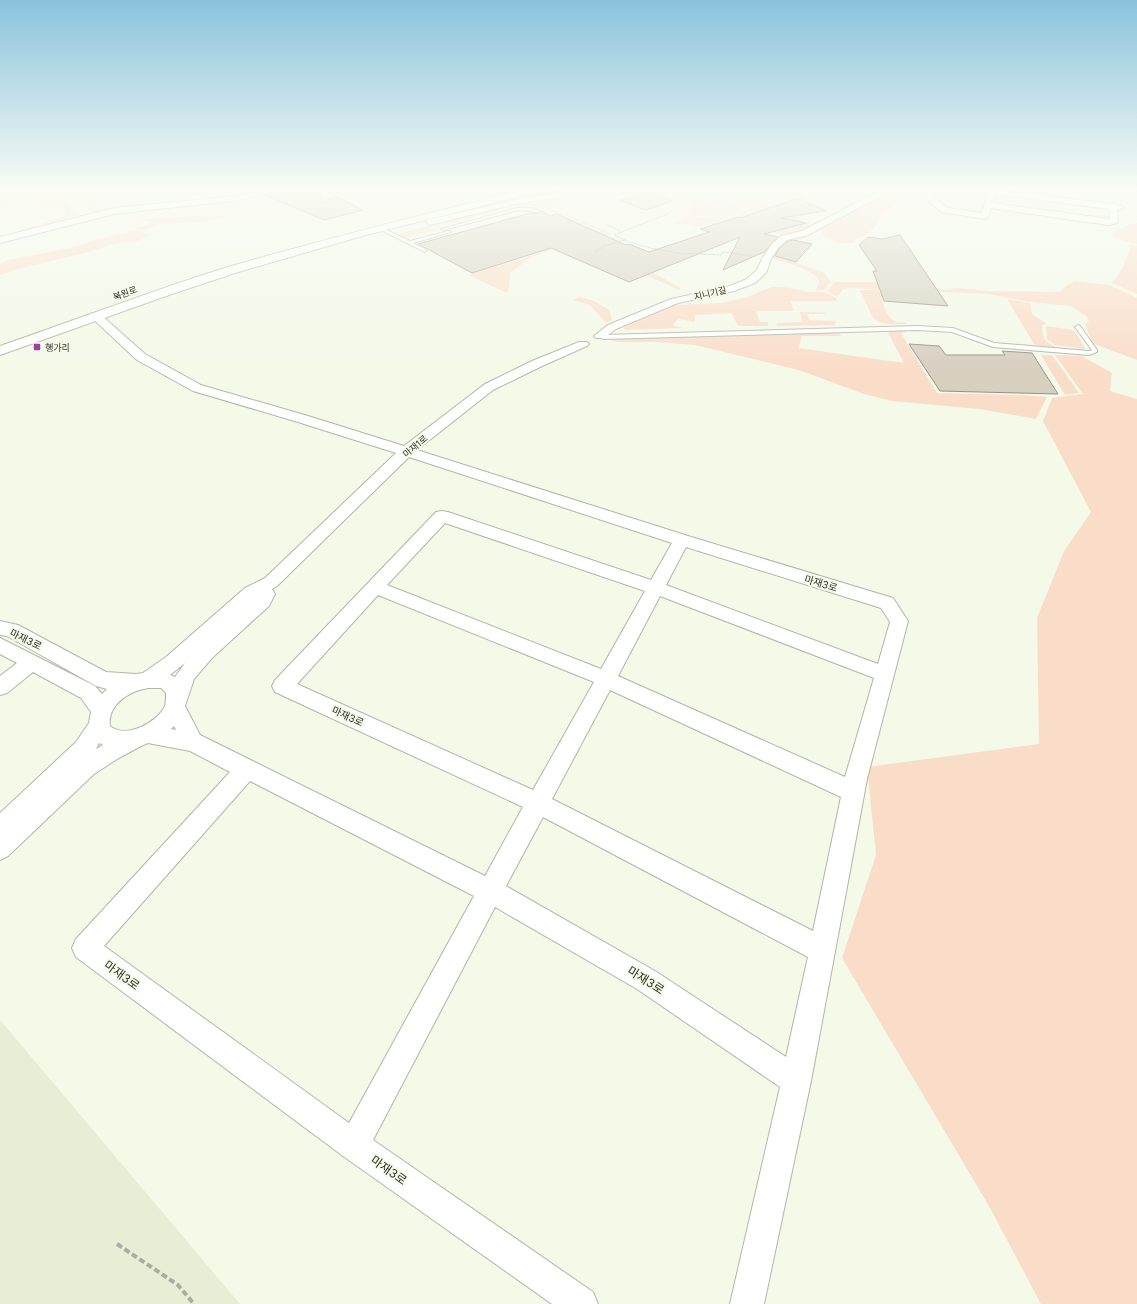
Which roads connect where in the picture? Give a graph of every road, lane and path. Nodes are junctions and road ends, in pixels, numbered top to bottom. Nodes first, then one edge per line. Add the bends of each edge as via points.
1 (298, 250) edge
2 (598, 250) edge
3 (661, 250) edge
4 (772, 250) edge
5 (595, 252) dead end
6 (767, 258) junction
7 (92, 312) junction
8 (1078, 327) dead end
9 (4, 336) edge
10 (596, 342) junction
11 (0, 351) edge
12 (407, 451) junction
13 (682, 540) junction
14 (271, 582) junction
15 (375, 587) junction
16 (656, 588) junction
17 (0, 628) edge
18 (0, 645) edge
19 (32, 662) junction
20 (884, 674) junction
21 (606, 679) junction
22 (144, 680) junction
23 (0, 687) edge
24 (176, 702) junction
25 (100, 719) junction
26 (142, 736) junction
27 (193, 742) junction
28 (247, 769) junction
29 (854, 792) junction
30 (538, 803) junction
31 (0, 828) edge
32 (0, 848) edge
33 (490, 890) junction
34 (822, 950) junction
35 (796, 1080) junction
36 (354, 1145) junction
37 (117, 1244) dead end
38 (194, 1304) edge
39 (581, 1304) edge
40 (747, 1304) edge

1 - 7 street, 북원로
2 - 5 path
3 - 6 path via 721,255 723,252
4 - 6 street, 지니기길
6 - 10 street, 지니기길 via 762,271 751,281 675,301 612,327
7 - 9 street, 북원로
7 - 11 street, 북원로 via 29,341
7 - 12 street via 141,357 197,388
8 - 10 lane via 1095,351 993,345 953,330 917,328
10 - 12 street, 마재1로 via 536,364 489,387
12 - 13 street, 마재3로
12 - 14 street, 마재1로
13 - 16 street
13 - 20 street, 마재3로 via 887,603 899,621
14 - 22 street via 251,593 173,662
14 - 24 street via 262,601 186,674
15 - 16 street, 마재3로 via 442,516
15 - 21 street
15 - 30 street, 마재3로 via 282,686
16 - 20 street, 마재3로
16 - 21 street
17 - 22 street, 마재3로 via 14,632 103,680
18 - 19 street, 마재3로
19 - 23 street, 마재3로
19 - 25 street, 마재3로 via 88,692 96,701
20 - 29 street, 마재3로
21 - 29 street
21 - 30 street
22 - 24 street via 169,683 175,690
22 - 25 street via 123,688 112,696 104,706
24 - 26 street via 169,717 160,726
24 - 27 street
25 - 26 street via 103,733 111,738 122,740
25 - 31 street via 84,749
26 - 27 street, 마재3로
26 - 32 street via 86,767
27 - 28 street, 마재3로
28 - 33 street, 마재3로
28 - 36 street, 마재3로 via 85,948
29 - 34 street, 마재3로
30 - 33 street
30 - 34 street, 마재3로
33 - 35 street, 마재3로 via 646,980
33 - 36 street
34 - 35 street, 마재3로
35 - 40 street, 마재3로
36 - 39 street, 마재3로
37 - 38 path via 178,1285

